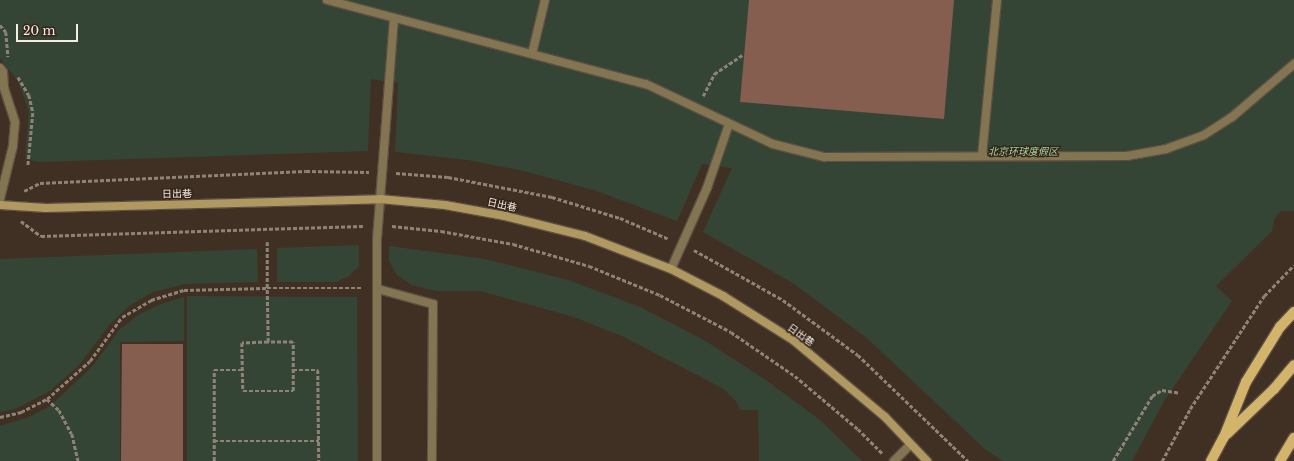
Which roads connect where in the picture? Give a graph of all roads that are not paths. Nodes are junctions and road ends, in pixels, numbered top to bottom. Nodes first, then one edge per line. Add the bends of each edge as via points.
1 (328, 0) edge
2 (545, 0) edge
3 (997, 0) edge
4 (394, 18) junction
5 (532, 54) junction
6 (1294, 64) edge
7 (0, 68) edge
8 (2, 88) edge
9 (729, 124) junction
10 (982, 156) junction
11 (0, 199) edge
12 (380, 199) junction
13 (0, 205) edge
14 (671, 269) junction
15 (378, 289) junction
16 (1294, 312) edge
17 (1294, 365) edge
18 (1224, 437) junction
19 (1294, 438) edge
20 (910, 445) junction
21 (377, 461) edge
22 (432, 461) edge
23 (894, 461) edge
24 (927, 461) edge
25 (1211, 461) edge
26 (1280, 461) edge

1 - 4 lane
2 - 5 lane
3 - 10 lane
4 - 5 lane
4 - 12 lane
5 - 9 lane via 646,84
6 - 10 lane via 1232,117 1204,134 1166,149 1127,156
7 - 8 lane via 3,72
8 - 11 lane via 15,122 13,146
9 - 10 lane via 773,144 824,157
9 - 14 lane via 707,188
12 - 13 street, 日出巷 via 46,208
12 - 14 street, 日出巷 via 445,205 505,216 584,236
12 - 15 lane
14 - 20 street, 日出巷 via 723,296 793,340 885,417
15 - 21 lane
15 - 22 lane via 433,304
16 - 18 main road via 1280,327 1246,382
17 - 18 main road via 1274,389
18 - 25 main road
19 - 26 main road
20 - 23 lane
20 - 24 street, 日出巷

